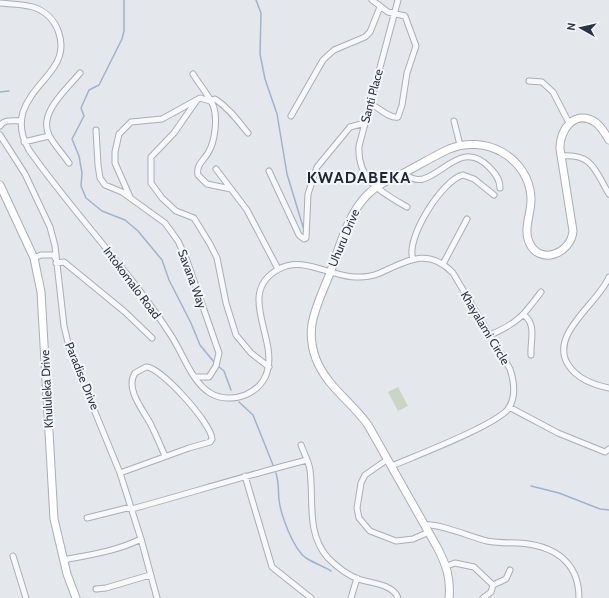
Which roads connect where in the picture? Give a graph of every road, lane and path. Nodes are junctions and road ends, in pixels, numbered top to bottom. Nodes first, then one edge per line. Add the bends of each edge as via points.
1 (372, 0) edge
2 (398, 0) edge
3 (0, 3) edge
4 (380, 7) junction
5 (395, 14) junction
6 (80, 73) dead end
7 (193, 74) dead end
8 (529, 81) dead end
9 (197, 100) junction
10 (210, 101) junction
11 (370, 104) junction
12 (291, 116) dead end
13 (21, 121) junction
14 (454, 121) dead end
15 (365, 123) junction
16 (569, 123) junction
17 (0, 126) edge
18 (96, 130) dead end
19 (248, 133) dead end
20 (0, 135) edge
21 (49, 136) junction
22 (609, 140) edge
23 (24, 142) junction
24 (460, 145) junction
25 (562, 156) junction
26 (69, 163) dead end
27 (216, 169) dead end
28 (269, 171) dead end
29 (403, 173) junction
30 (0, 185) edge
31 (377, 187) junction
32 (500, 188) dead end
33 (231, 189) junction
34 (609, 194) edge
35 (494, 195) dead end
36 (131, 197) junction
37 (407, 207) dead end
38 (467, 219) dead end
39 (34, 258) junction
40 (412, 259) junction
41 (56, 263) junction
42 (443, 264) junction
43 (278, 269) junction
44 (330, 272) junction
45 (609, 277) edge
46 (541, 292) dead end
47 (524, 315) junction
48 (490, 335) junction
49 (152, 338) dead end
50 (531, 355) dead end
51 (269, 367) junction
52 (196, 377) junction
53 (609, 388) edge
54 (509, 407) junction
55 (301, 445) dead end
56 (607, 450) edge
57 (164, 456) junction
58 (388, 459) junction
59 (307, 460) junction
60 (392, 466) junction
61 (120, 473) junction
62 (245, 476) junction
63 (131, 508) junction
64 (87, 518) dead end
65 (427, 529) junction
66 (141, 539) junction
67 (13, 556) dead end
68 (63, 560) junction
69 (447, 566) junction
70 (510, 570) dead end
71 (150, 575) junction
72 (357, 578) junction
73 (493, 585) junction
74 (96, 589) dead end
75 (26, 598) edge
76 (76, 598) edge
77 (157, 598) edge
78 (311, 598) edge
79 (351, 598) edge
80 (398, 598) edge
81 (449, 598) edge
82 (483, 598) edge
83 (579, 598) edge

1 - 4 street
2 - 5 street, Santi Place
3 - 13 street, Intokomalo Road via 28,6 42,11 56,25 61,42 55,66 28,101
4 - 5 street
4 - 12 street via 370,32 365,37 339,47 323,60
5 - 11 street, Santi Place
5 - 11 street via 407,18 416,46 406,73 402,105 398,117 395,118
6 - 21 street via 47,116
7 - 10 street
8 - 16 street via 542,82 553,92
9 - 10 street via 203,98
9 - 36 street via 162,119 131,122 119,134 115,163
9 - 51 street via 174,133 151,157 151,184 176,211 194,218 204,231 217,258 226,303 236,335 251,353
10 - 19 street via 215,100 232,112
10 - 33 street via 215,116 213,139 197,171 207,184
11 - 15 street, Santi Place
13 - 17 street via 7,121
13 - 23 street, Intokomalo Road
14 - 24 street
15 - 28 street via 356,124 348,129 315,172 308,194 306,238 299,235
15 - 31 street, Santi Place via 359,146 359,163 370,183
16 - 22 street via 578,119 593,121 600,126
16 - 25 street, Uhuru Drive via 561,136
18 - 36 street, Savana Way via 100,178 105,185
20 - 41 street, Paradise Drive via 25,174 46,216 55,246
21 - 23 street
21 - 26 street
23 - 52 street, Intokomalo Road via 158,316
24 - 25 street, Uhuru Drive via 493,147 508,156 522,170 530,188 531,198 527,238 532,248 545,255 561,253 572,236
24 - 29 street, Uhuru Drive
25 - 34 street via 578,156 589,161
27 - 33 street
29 - 31 street, Uhuru Drive
29 - 32 street via 410,178 422,179 461,157 471,158 482,161 496,174
30 - 39 street, Khululeka Drive
31 - 37 street, Santi Place via 387,197
31 - 44 street, Uhuru Drive via 353,212
33 - 43 street via 247,210
35 - 40 street via 463,175 456,178 440,193 422,222 410,253
36 - 52 street, Savana Way via 171,229 190,266 219,353 216,366 209,377
38 - 42 street
39 - 41 street via 54,254
39 - 68 street, Khululeka Drive via 43,309 53,509
40 - 42 street via 428,258
40 - 44 street via 364,277 350,278
41 - 49 street via 64,262 125,312
41 - 61 street, Paradise Drive via 70,351
42 - 48 street, Khayalami Circle via 453,273
43 - 44 street via 287,264 299,264
43 - 51 street via 266,279 259,298
44 - 58 street, Uhuru Drive via 312,324 311,339 314,352 325,377 361,415
45 - 53 street via 567,336 563,351 566,362 575,373 588,381
46 - 47 street
47 - 48 street via 505,329
47 - 50 street via 531,322
48 - 54 street, Khayalami Circle via 513,378 514,392
51 - 52 street, Intokomalo Road via 260,384 242,397 226,398 216,395 206,389
54 - 56 street via 558,433
54 - 60 street via 494,420
55 - 59 street
57 - 57 street via 132,384 135,373 146,367 156,370 186,398 210,432 212,439 210,442
57 - 61 street
58 - 60 street, Uhuru Drive
58 - 65 street via 365,475 361,483 357,508 359,518 370,531 396,541 413,539
59 - 62 street
59 - 72 street via 310,469 313,521 320,546 337,566
60 - 65 street, Uhuru Drive
61 - 63 street, Paradise Drive
62 - 63 street
62 - 78 street via 272,567
63 - 64 street
63 - 66 street, Paradise Drive
65 - 69 street, Uhuru Drive
65 - 83 street via 438,526 488,541 519,544 554,552 567,561 574,572 578,582
66 - 68 street via 109,550
66 - 71 street, Paradise Drive
67 - 75 street
68 - 76 street, Khululeka Drive
69 - 73 street via 455,563 474,567
69 - 81 street, Uhuru Drive
70 - 73 street via 506,579
71 - 74 street
71 - 77 street, Paradise Drive
72 - 79 street
72 - 80 street via 392,590
73 - 82 street via 491,592

